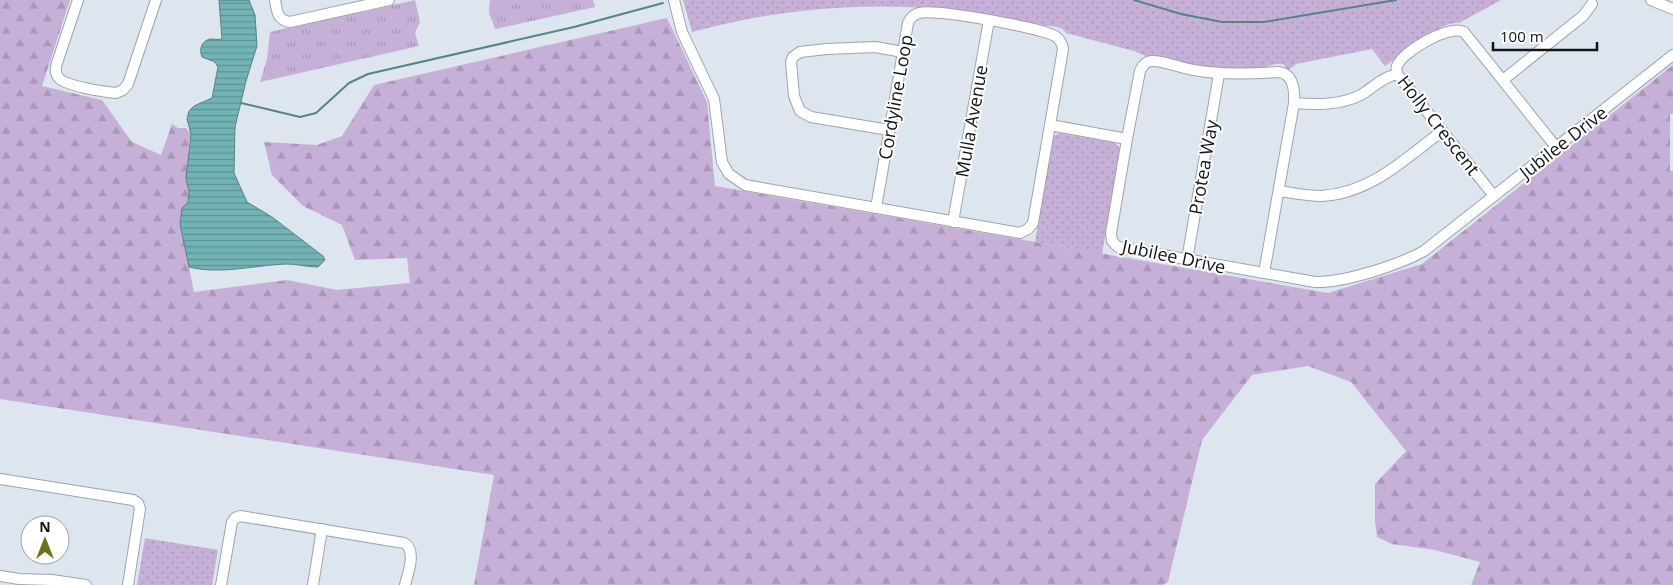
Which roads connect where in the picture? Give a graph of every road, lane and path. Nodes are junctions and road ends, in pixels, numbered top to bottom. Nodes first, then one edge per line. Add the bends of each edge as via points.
1 (78, 0) edge
2 (156, 0) edge
3 (275, 0) edge
4 (389, 0) edge
5 (674, 0) edge
6 (1651, 0) edge
7 (1592, 4) dead end
8 (1673, 9) edge
9 (988, 20) junction
10 (903, 52) junction
11 (1673, 55) edge
12 (1219, 74) junction
13 (1397, 74) junction
14 (1504, 80) junction
15 (1294, 103) junction
16 (1050, 126) junction
17 (889, 130) junction
18 (1442, 131) junction
19 (1127, 139) junction
20 (1556, 147) junction
21 (1279, 190) junction
22 (1494, 196) junction
23 (876, 208) junction
24 (953, 222) junction
25 (1187, 260) junction
26 (1264, 273) junction
27 (0, 479) edge
28 (322, 529) junction
29 (0, 576) edge
30 (86, 585) edge
31 (128, 585) edge
32 (221, 585) edge
33 (313, 585) edge
34 (405, 585) edge

1 - 2 street via 57,63 57,77 65,83 116,92 128,84
3 - 4 street via 279,16 290,22
5 - 23 street via 682,32 711,91 720,155 729,174 745,185
6 - 8 street
7 - 14 street via 1584,16
9 - 10 street, Cordyline Loop via 918,13 908,23
9 - 16 street, Cordyline Loop via 1052,35 1060,40 1063,49
9 - 24 street, Mulla Avenue
10 - 17 street, Cordyline Loop
10 - 17 street via 875,47 820,50 800,52 791,62 794,96 800,111 811,117
11 - 20 street, Jubilee Drive
12 - 15 street via 1282,72 1292,81
12 - 19 street via 1153,61 1145,64 1140,71
12 - 25 street, Protea Way
13 - 14 street, Holly Crescent via 1399,62 1420,45 1456,30 1467,35
13 - 15 street via 1383,78 1356,97 1316,105
13 - 18 street, Holly Crescent
14 - 20 street, Holly Crescent
15 - 21 street
16 - 19 street
16 - 24 street via 1033,223 1028,229 1015,232
17 - 23 street, Cordyline Loop
18 - 21 street via 1392,170 1366,185 1323,196
18 - 22 street, Holly Crescent
19 - 25 street, Jubilee Drive via 1112,241 1121,248
20 - 22 street, Jubilee Drive
21 - 26 street
22 - 26 street, Jubilee Drive via 1428,248 1404,261 1326,282
23 - 24 street
25 - 26 street, Jubilee Drive
27 - 31 street via 138,503 140,509
28 - 32 street via 234,517
28 - 33 street
28 - 34 street via 408,545 411,554
29 - 30 street

